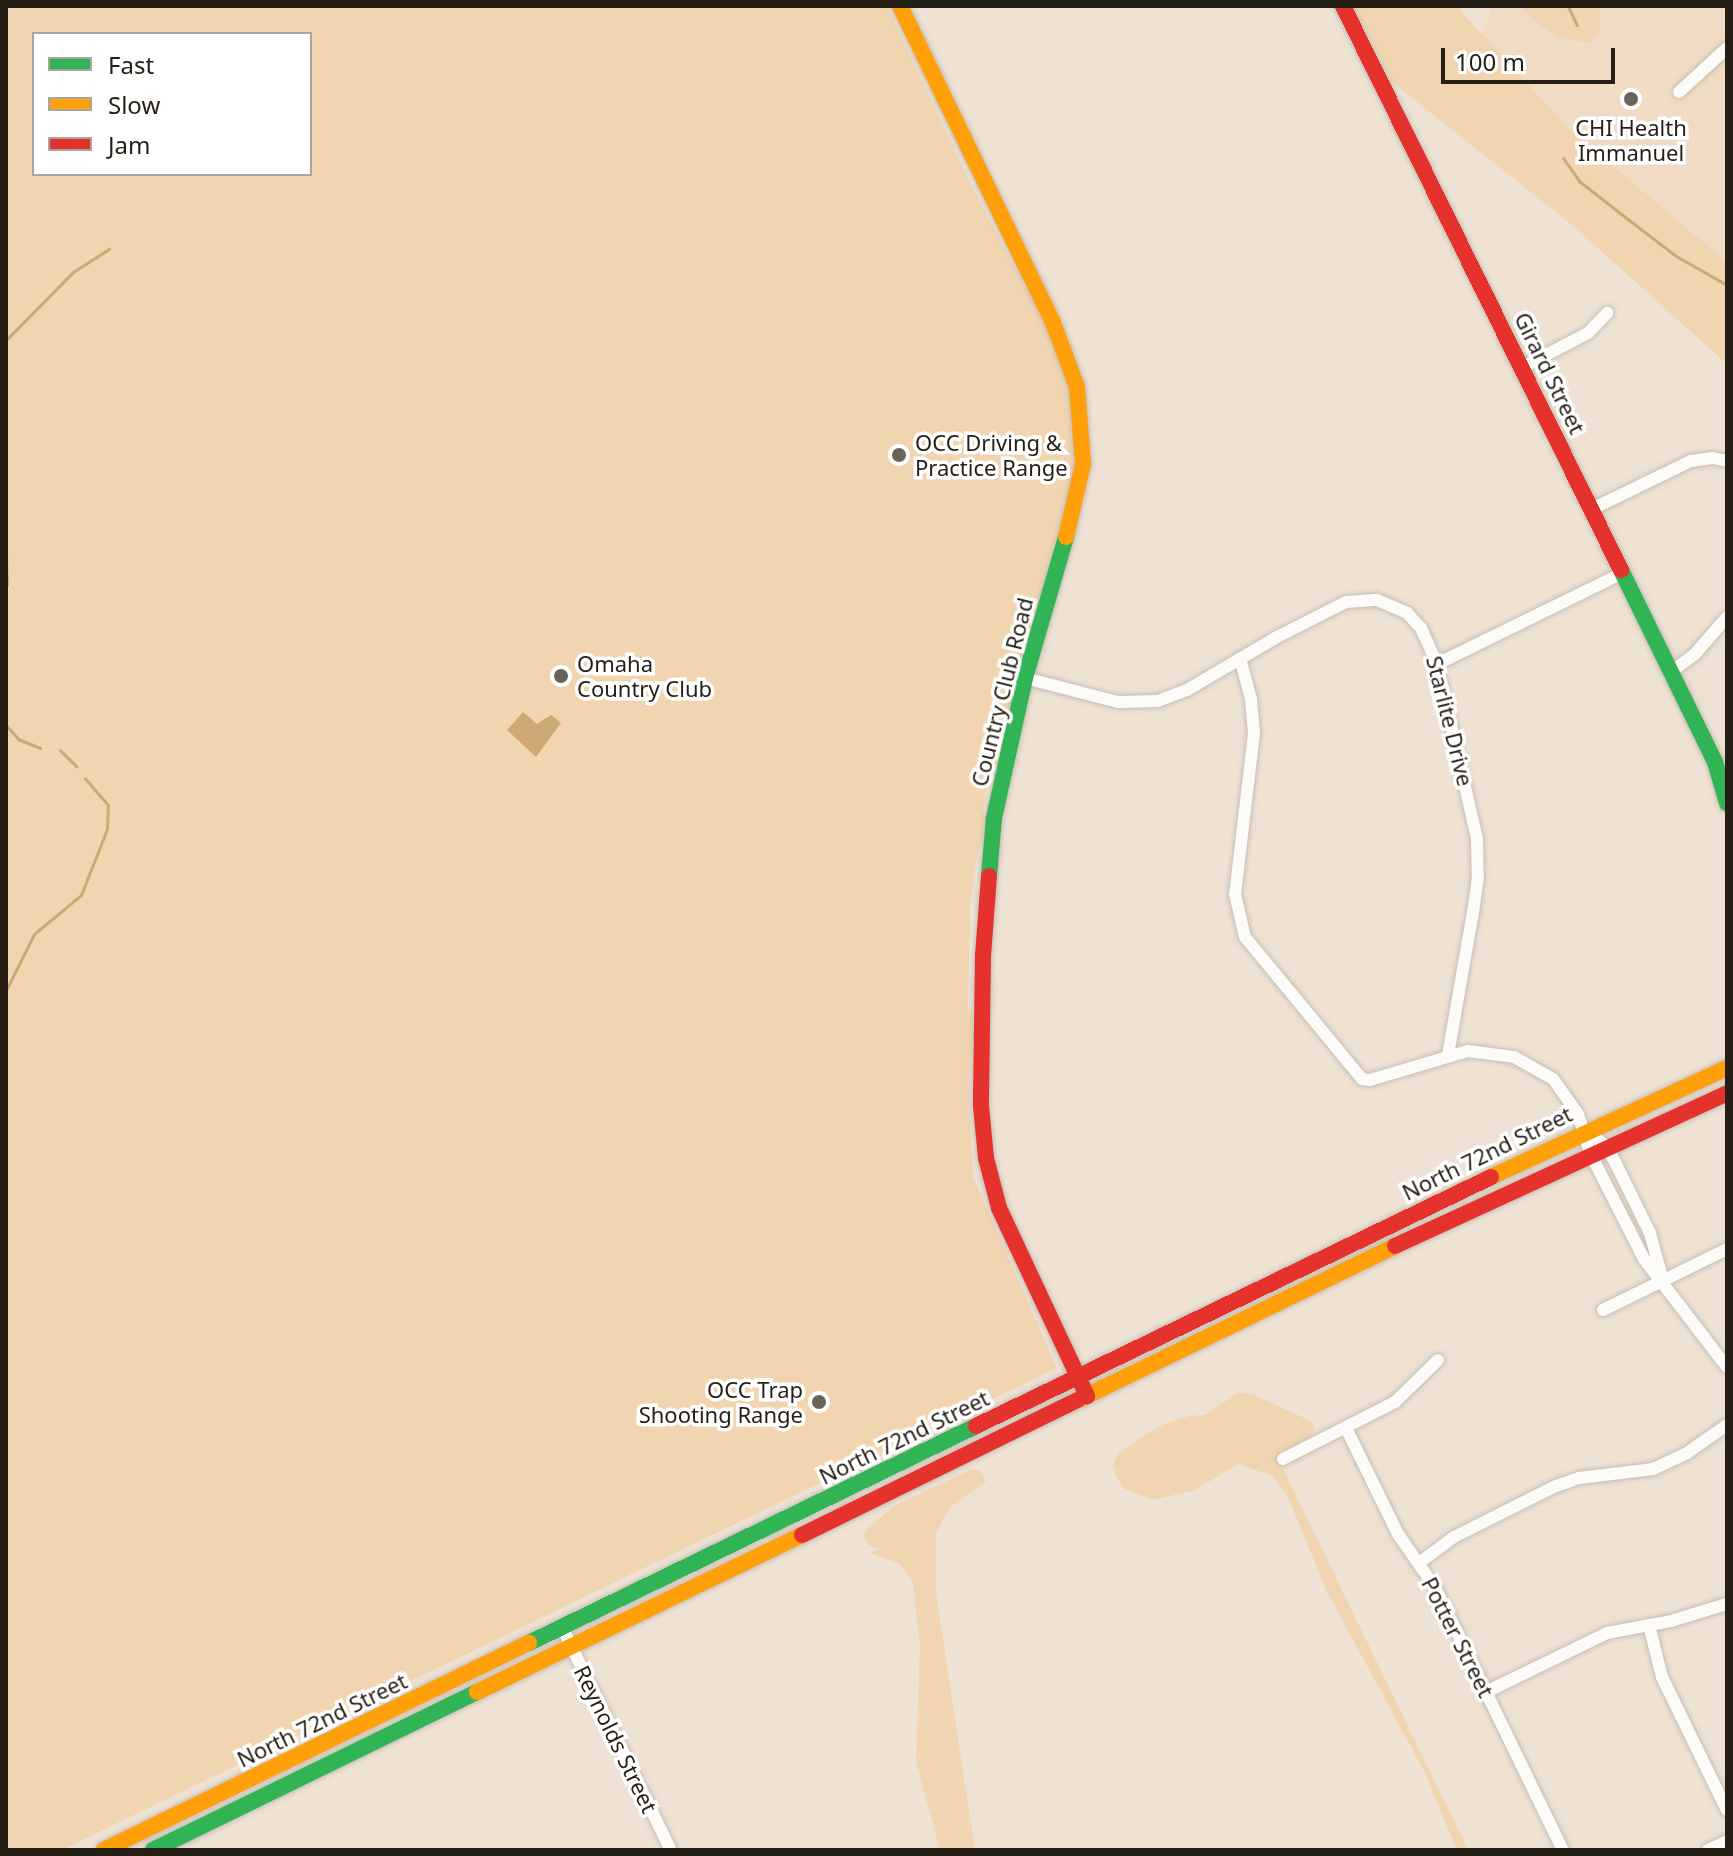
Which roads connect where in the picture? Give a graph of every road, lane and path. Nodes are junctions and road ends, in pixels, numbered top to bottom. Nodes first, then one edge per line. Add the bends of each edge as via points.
1 (900, 6) edge
2 (1343, 6) edge
3 (1727, 48) edge
4 (1679, 92) dead end
5 (1607, 313) dead end
6 (1523, 367) junction
7 (1727, 461) edge
8 (1592, 509) junction
9 (1623, 573) junction
10 (1727, 617) edge
11 (1240, 658) junction
12 (1437, 664) junction
13 (1671, 672) junction
14 (1025, 678) junction
15 (1715, 762) junction
16 (1727, 778) edge
17 (1727, 803) edge
18 (1448, 1055) junction
19 (1727, 1068) edge
20 (1727, 1093) edge
21 (1586, 1130) junction
22 (1598, 1149) junction
23 (1727, 1249) edge
24 (1663, 1281) junction
25 (1603, 1310) dead end
26 (1438, 1360) dead end
27 (1727, 1367) edge
28 (1078, 1377) junction
29 (1090, 1403) junction
30 (1727, 1425) edge
31 (1346, 1428) junction
32 (1283, 1459) dead end
33 (1419, 1563) junction
34 (1727, 1604) edge
35 (1649, 1625) junction
36 (562, 1627) junction
37 (571, 1646) junction
38 (1486, 1692) junction
39 (1727, 1810) edge
40 (1727, 1841) edge
41 (104, 1850) edge
42 (153, 1850) edge
43 (671, 1850) edge
44 (1563, 1850) edge
45 (1708, 1850) edge

1 - 14 main road, Country Club Road via 1052,320 1078,394 1084,441 1078,496
2 - 6 main road, Girard Street
3 - 4 street
5 - 6 street via 1579,339
6 - 8 main road, Girard Street
7 - 8 street via 1703,458
8 - 9 main road, Girard Street
9 - 12 street
9 - 13 main road, Girard Street
10 - 13 street
11 - 12 street, Starlite Drive via 1334,607 1368,599 1407,613 1421,628
11 - 14 street, Starlite Drive via 1187,690 1145,702 1110,700
11 - 18 street via 1254,733 1235,880 1239,923 1255,952 1359,1077 1370,1080
12 - 18 street, Starlite Drive via 1466,781 1478,857
13 - 15 main road, Girard Street
14 - 28 main road, Country Club Road via 998,794 988,871 981,1006 983,1133 1009,1232
15 - 16 main road, Girard Street
15 - 17 main road, Girard Street
18 - 21 street via 1498,1054 1531,1064 1564,1091
19 - 21 main road, North 72nd Street
20 - 22 main road, North 72nd Street
21 - 22 street
21 - 28 main road, North 72nd Street
22 - 24 street via 1634,1243
22 - 24 street via 1650,1233
22 - 29 main road, North 72nd Street
23 - 24 street
24 - 25 street
24 - 27 street
26 - 31 street via 1395,1402
28 - 29 main road, Country Club Road
28 - 36 main road, North 72nd Street
29 - 37 main road, North 72nd Street
30 - 33 street via 1653,1469 1556,1486 1444,1542
31 - 32 street
31 - 33 street, Potter Street via 1398,1534
33 - 38 street, Potter Street
34 - 35 street
35 - 38 street via 1598,1637
35 - 39 street via 1662,1677
36 - 37 street, Reynolds Street
36 - 41 main road, North 72nd Street
37 - 42 main road, North 72nd Street
37 - 43 street, Reynolds Street
38 - 44 street, Potter Street
40 - 45 street

